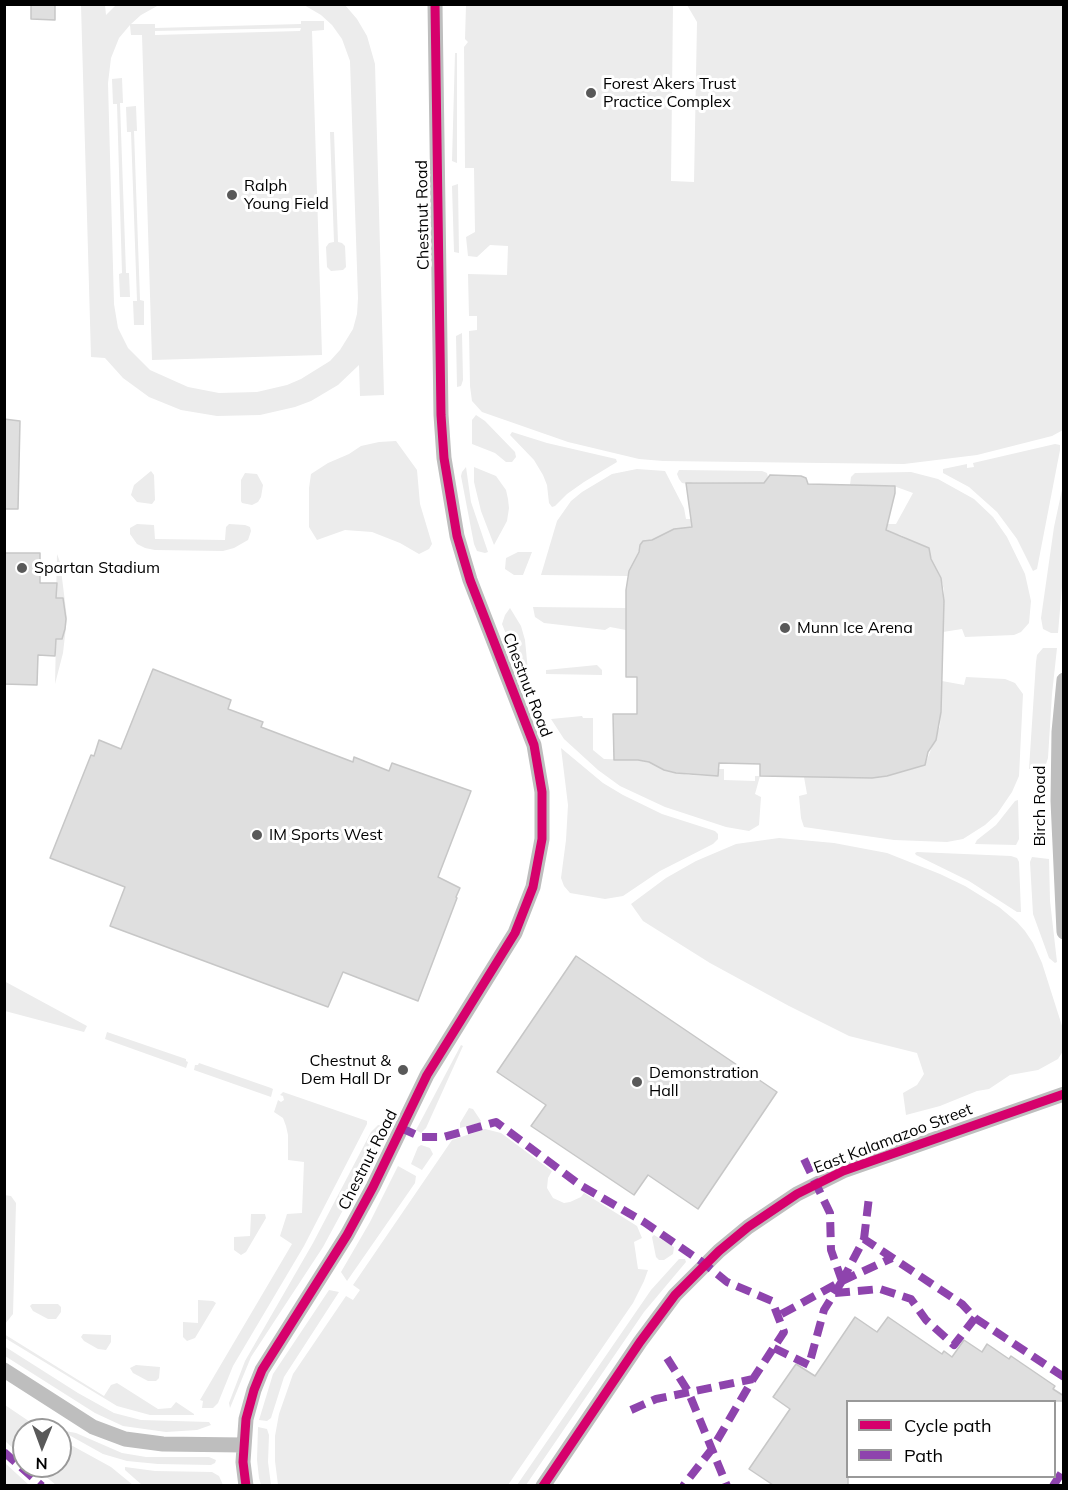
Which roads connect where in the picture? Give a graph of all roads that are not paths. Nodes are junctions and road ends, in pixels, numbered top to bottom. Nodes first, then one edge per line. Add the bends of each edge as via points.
1 (435, 4) edge
2 (1064, 680) edge
3 (1064, 932) edge
4 (1064, 1094) edge
5 (4, 1370) edge
6 (243, 1444) junction
7 (246, 1485) edge
8 (543, 1485) edge

1 - 6 street, Chestnut Road via 444,458 457,536 470,580 534,745 542,792 541,848 533,887 515,933 427,1076 347,1235 262,1370 249,1408
2 - 3 street, Birch Road via 1058,801
4 - 8 street, East Kalamazoo Street via 843,1171 797,1194 748,1227 675,1295
5 - 6 street via 93,1426 125,1439 163,1444
6 - 7 street, Chestnut Road

